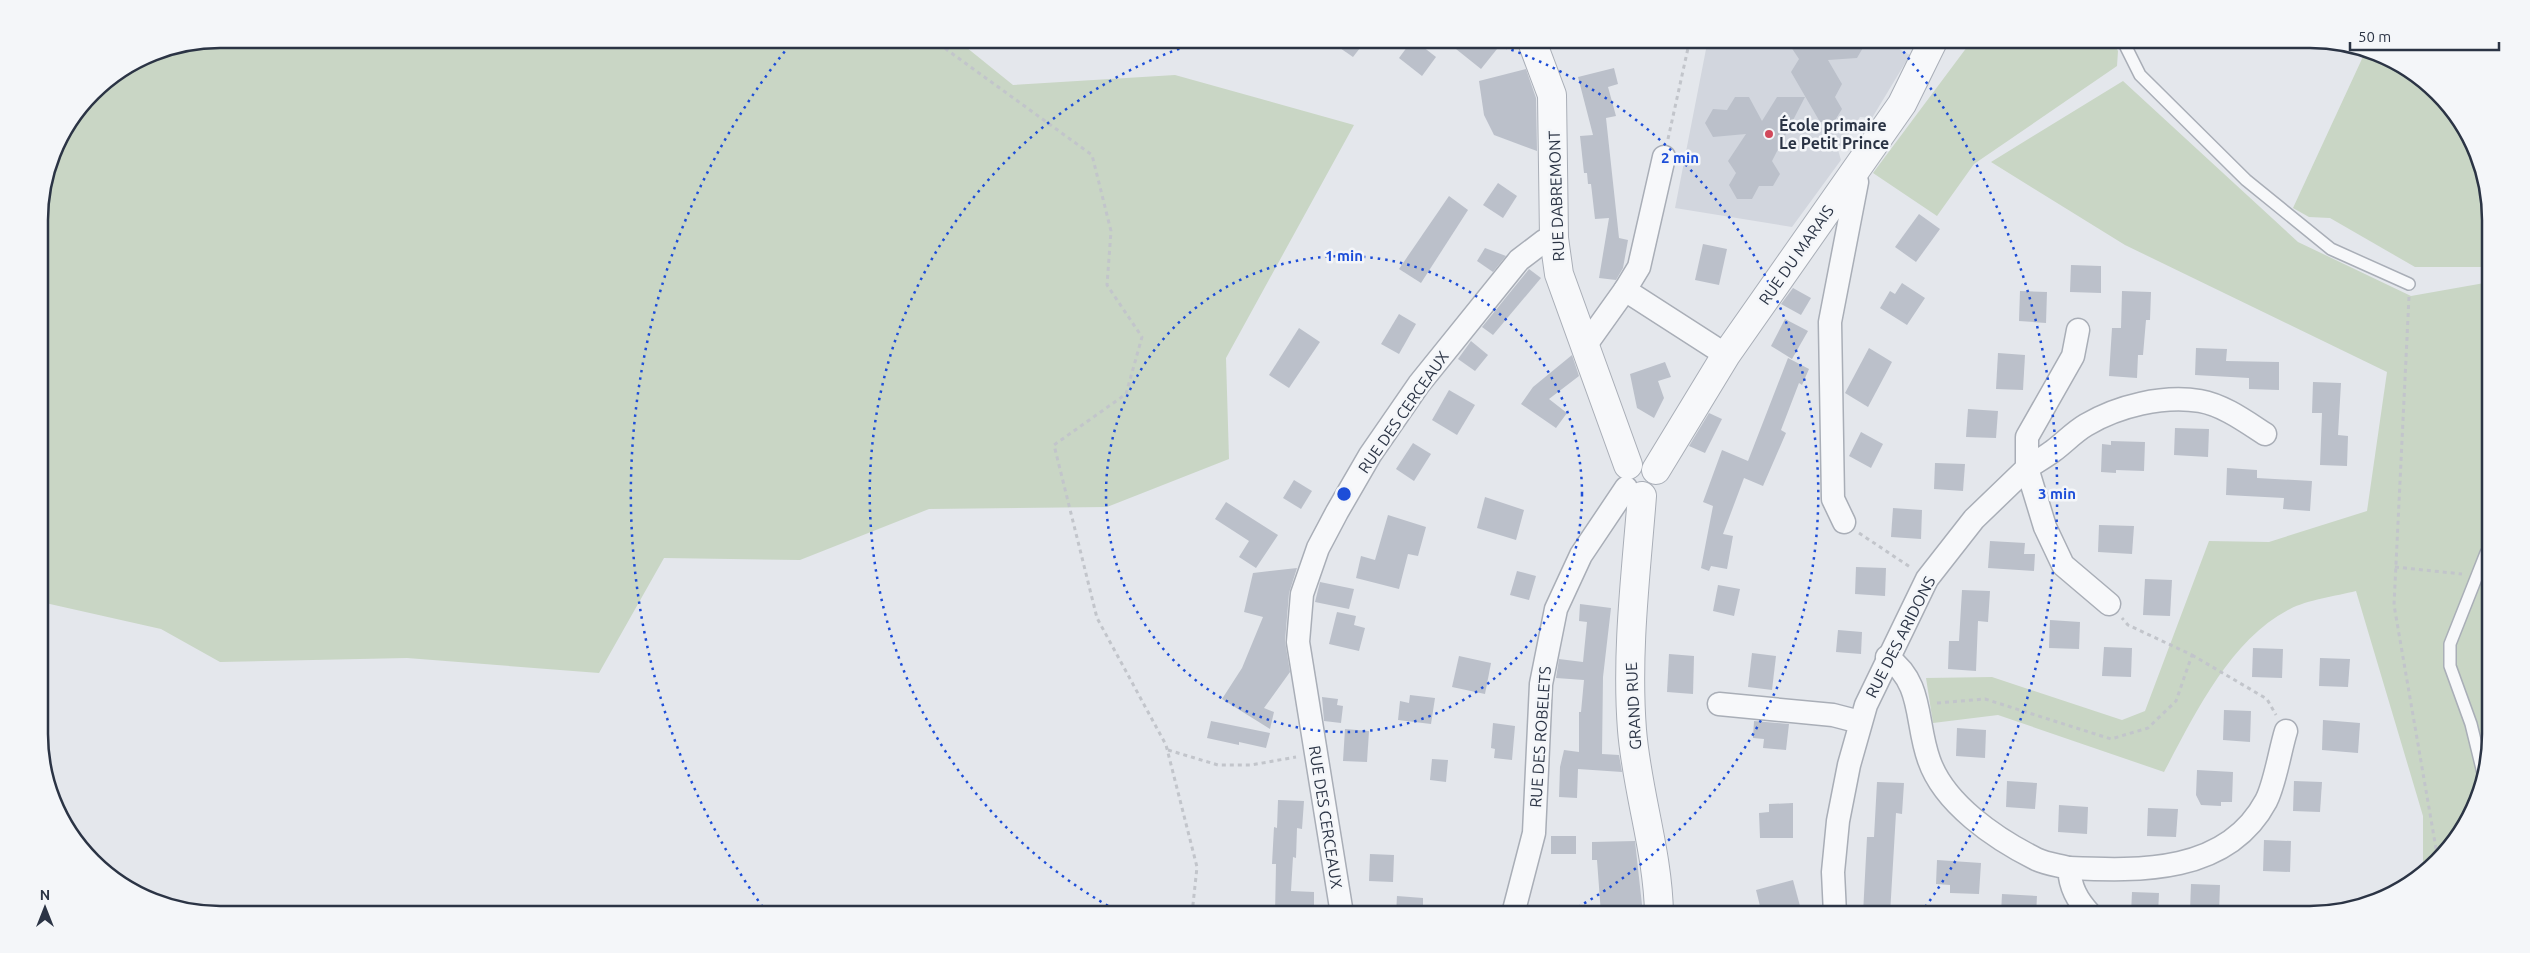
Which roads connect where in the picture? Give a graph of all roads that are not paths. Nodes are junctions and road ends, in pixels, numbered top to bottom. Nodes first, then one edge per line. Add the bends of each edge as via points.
1 (1534, 48) edge
2 (1930, 48) edge
3 (2126, 48) edge
4 (1664, 157) road end
5 (1854, 173) junction
6 (1554, 238) junction
7 (2409, 284) road end
8 (1625, 290) junction
9 (2078, 330) dead end
10 (1585, 346) junction
11 (1726, 355) junction
12 (2265, 434) dead end
13 (2027, 468) junction
14 (1632, 483) junction
15 (1844, 522) road end
16 (2482, 564) edge
17 (2109, 604) road end
18 (1887, 657) junction
19 (1719, 704) dead end
20 (1860, 722) junction
21 (2286, 731) road end
22 (2480, 761) edge
23 (2069, 868) junction
24 (1341, 905) edge
25 (1516, 905) edge
26 (1659, 905) edge
27 (1836, 905) edge
28 (2082, 905) edge

1 - 6 street, RUE DABREMONT via 1552,95
2 - 5 street, RUE DU MARAIS via 1902,104
3 - 7 lane via 2140,76 2246,180 2331,248
4 - 8 street via 1639,267
5 - 11 street, RUE DU MARAIS
5 - 15 street via 1857,182 1830,322 1833,499
6 - 10 street, RUE DABREMONT via 1559,274
6 - 24 street, RUE DES CERCEAUX via 1544,241 1519,260 1419,384 1370,455 1318,548 1302,594 1298,642
8 - 10 street
8 - 11 street
9 - 13 street via 2073,356 2027,438
10 - 14 street, RUE DABREMONT
11 - 14 street, RUE DU MARAIS via 1656,470 1647,462 1640,461
12 - 13 street, RUE DES ARIDONS via 2234,414 2201,402 2142,404 2115,411 2085,426
13 - 17 street via 2045,527 2063,565
13 - 18 street, RUE DES ARIDONS via 1974,519 1927,578
14 - 25 street, RUE DES ROBELETS via 1581,555 1556,609 1541,684 1534,833
14 - 26 street, GRAND RUE via 1628,679 1632,733 1659,887
16 - 22 lane via 2450,644 2450,666 2471,724
18 - 20 street, RUE DES ARIDONS
18 - 23 street via 1906,673 1929,760 1942,784 1966,813 2037,860
19 - 20 street via 1833,715
20 - 27 street, RUE DES ARIDONS via 1838,821 1834,872
21 - 23 street via 2267,800 2253,821 2229,843 2202,858 2168,866 2122,870
23 - 28 street via 2070,882

